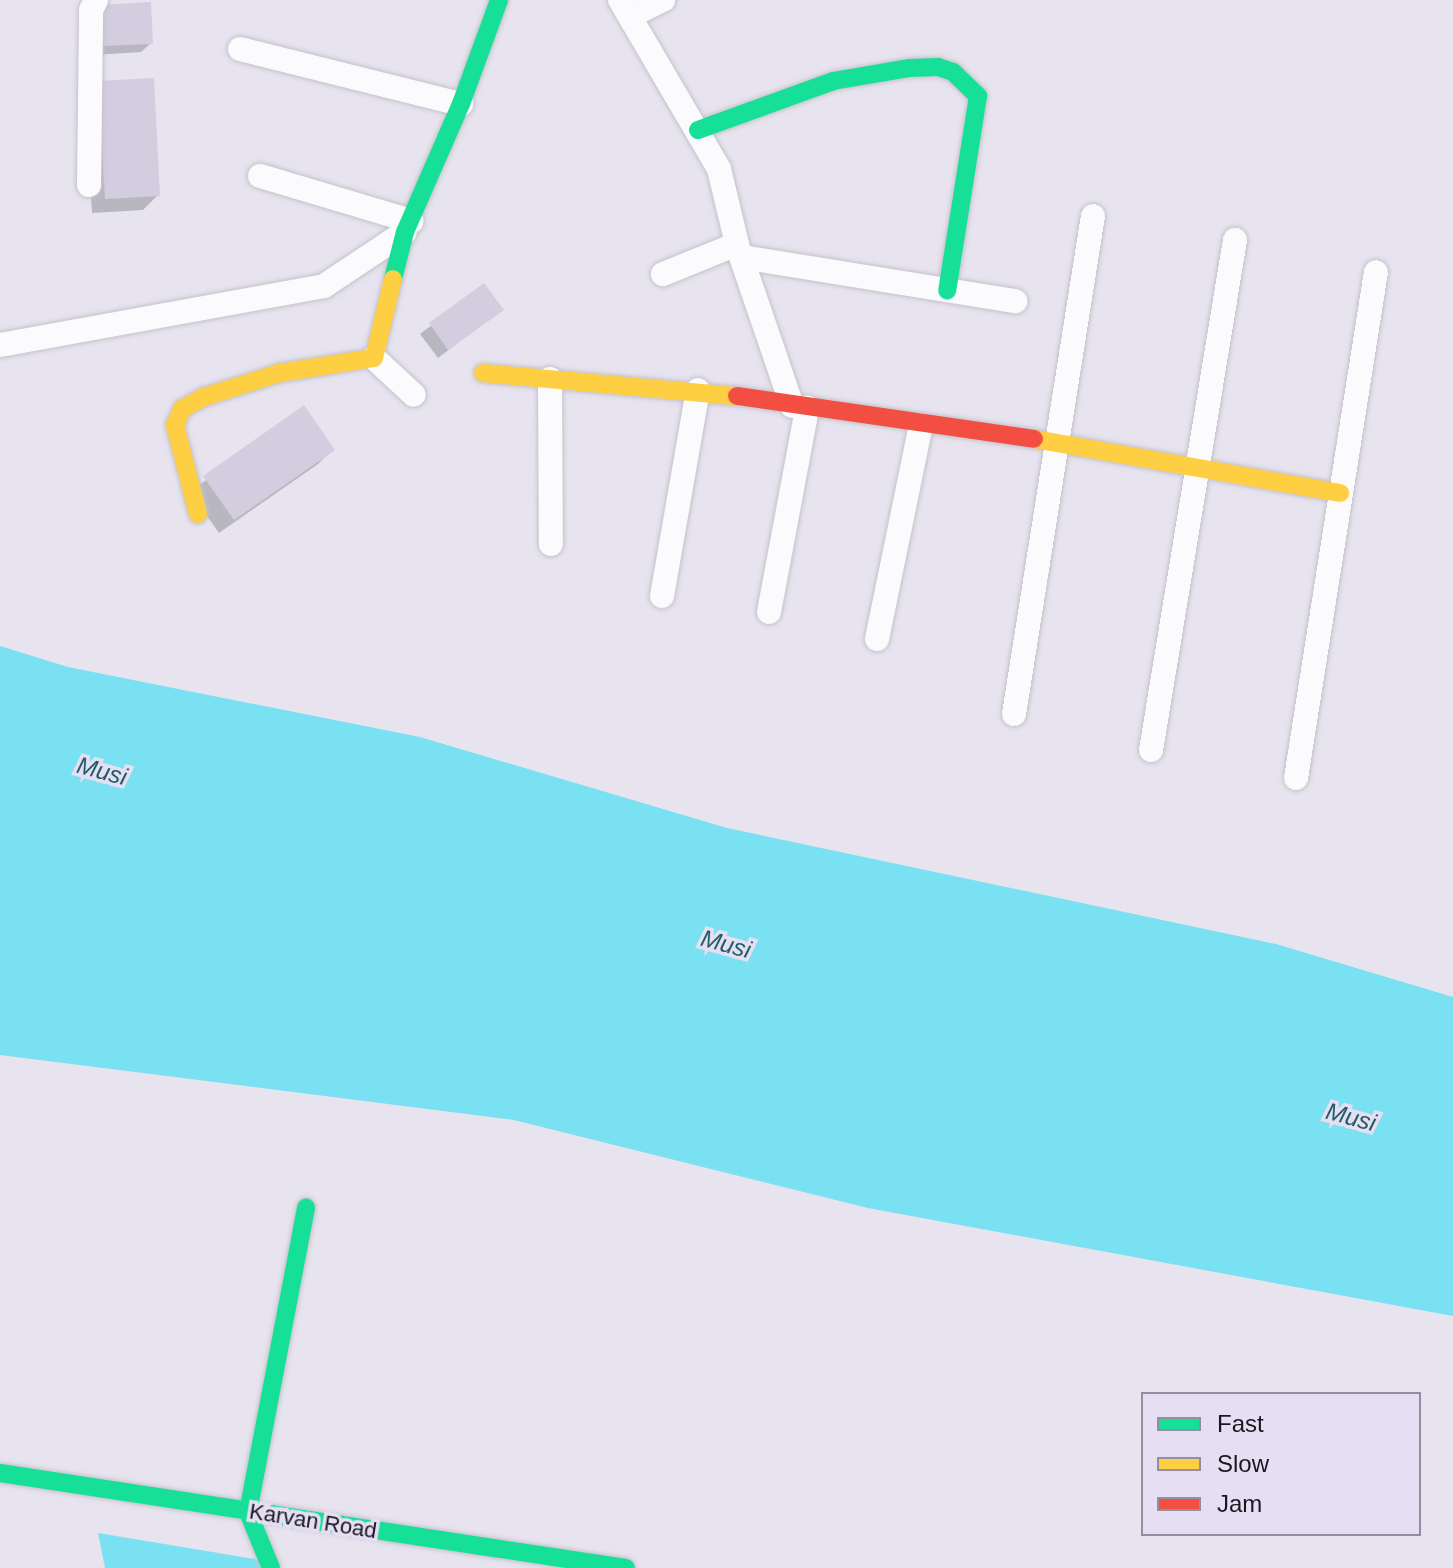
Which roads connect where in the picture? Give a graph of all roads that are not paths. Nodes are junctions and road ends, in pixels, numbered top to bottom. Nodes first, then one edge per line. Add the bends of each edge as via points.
1 (96, 0) edge
2 (499, 0) edge
3 (663, 0) edge
4 (625, 8) edge
5 (240, 49) dead end
6 (461, 104) junction
7 (698, 130) junction
8 (260, 176) dead end
9 (89, 185) dead end
10 (1093, 216) dead end
11 (408, 226) junction
12 (1235, 240) dead end
13 (739, 251) junction
14 (1376, 272) dead end
15 (663, 274) dead end
16 (947, 291) junction
17 (1015, 301) dead end
18 (0, 345) edge
19 (374, 358) junction
20 (483, 373) dead end
21 (550, 379) junction
22 (698, 390) junction
23 (414, 395) dead end
24 (800, 407) junction
25 (921, 425) junction
26 (1059, 443) junction
27 (1199, 468) junction
28 (1340, 493) junction
29 (198, 514) dead end
30 (551, 544) dead end
31 (662, 596) dead end
32 (769, 612) dead end
33 (877, 639) dead end
34 (1014, 714) dead end
35 (1151, 750) dead end
36 (1296, 778) dead end
37 (306, 1207) dead end
38 (0, 1473) edge
39 (248, 1512) junction
40 (615, 1567) edge
41 (271, 1568) edge

1 - 9 street via 91,10
2 - 6 street
3 - 4 street
4 - 7 street
5 - 6 street
6 - 11 street
7 - 13 street via 719,169
7 - 16 street via 833,81 910,68 953,72 978,96
8 - 11 street
10 - 26 street
11 - 18 street via 324,286
11 - 19 street
12 - 27 street
13 - 15 street
13 - 16 street
13 - 24 street
14 - 28 street
16 - 17 street
19 - 23 street
19 - 29 street via 279,373 182,409 175,425
20 - 21 street
21 - 22 street
21 - 30 street
22 - 24 street
22 - 31 street
24 - 25 street
24 - 32 street
25 - 26 street
25 - 33 street
26 - 27 street
26 - 34 street
27 - 28 street
27 - 35 street
28 - 36 street
37 - 39 street
38 - 39 street, Karvan Road
39 - 40 street, Karvan Road
39 - 41 street

